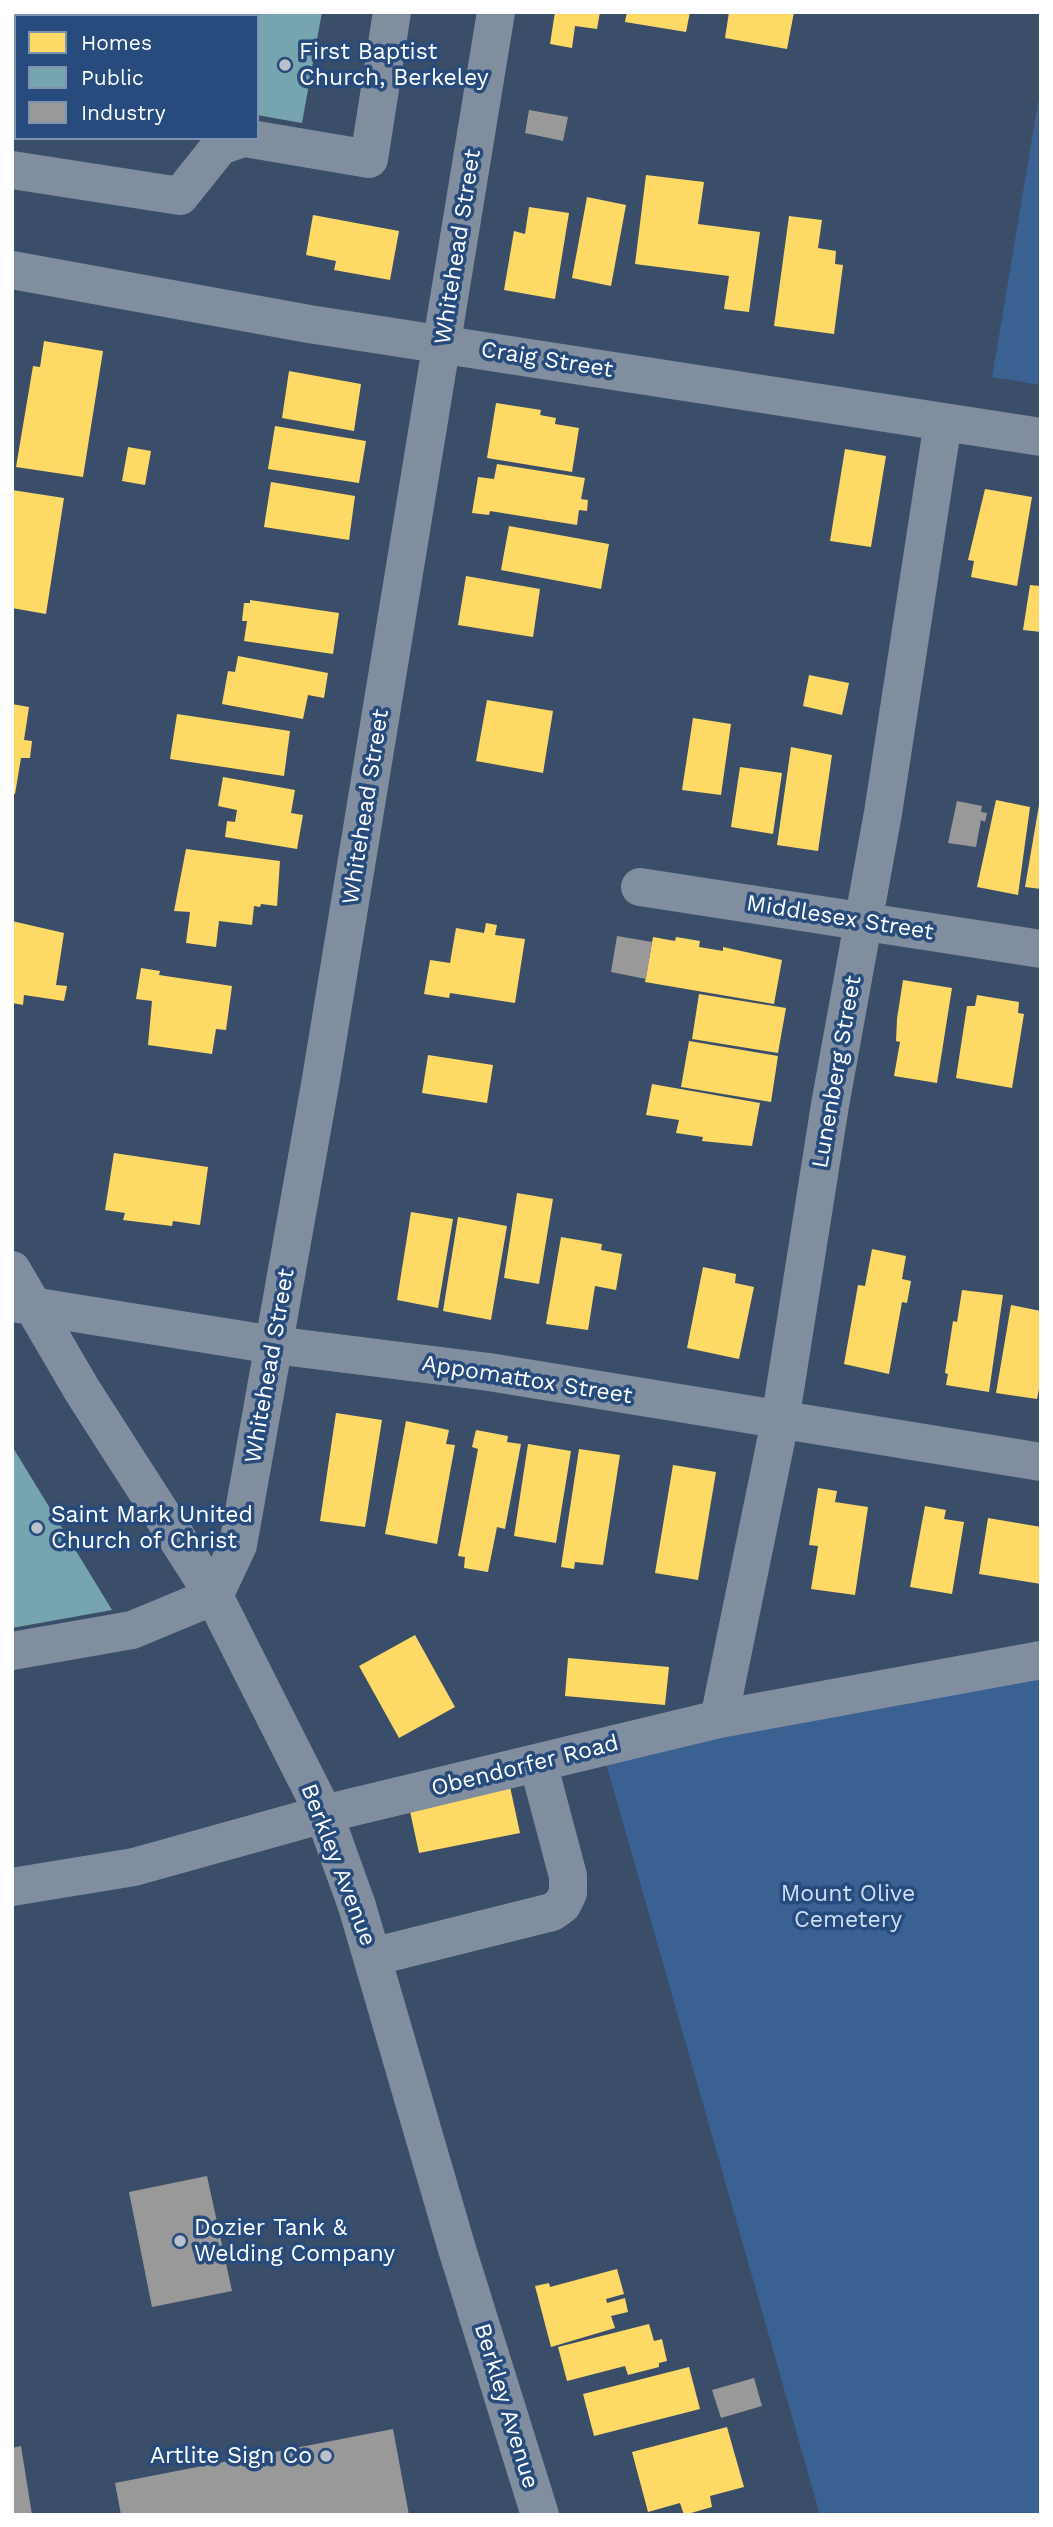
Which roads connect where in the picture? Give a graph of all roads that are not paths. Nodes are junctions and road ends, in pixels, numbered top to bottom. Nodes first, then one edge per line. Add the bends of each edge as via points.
1 (392, 12) edge
2 (496, 12) edge
3 (238, 140) edge
4 (256, 140) edge
5 (12, 170) edge
6 (12, 270) edge
7 (442, 344) junction
8 (943, 422) junction
9 (1041, 437) edge
10 (640, 887) dead end
11 (863, 922) junction
12 (1041, 949) edge
13 (12, 1270) edge
14 (24, 1305) edge
15 (274, 1345) junction
16 (780, 1420) junction
17 (1041, 1461) edge
18 (214, 1596) junction
19 (12, 1651) edge
20 (1041, 1660) edge
21 (719, 1719) junction
22 (538, 1763) junction
23 (324, 1814) junction
24 (12, 1887) edge
25 (372, 1957) junction
26 (540, 2515) edge

1 - 4 street via 369,159
2 - 7 street, Whitehead Street
3 - 5 street via 220,146 180,196
6 - 7 street, Craig Street
7 - 8 street, Craig Street
7 - 15 street, Whitehead Street
8 - 9 street, Craig Street
8 - 11 street, Lunenberg Street
10 - 11 street, Middlesex Street
11 - 12 street, Middlesex Street
11 - 16 street, Lunenberg Street
13 - 14 street, Berkley Avenue
14 - 15 street, Appomattox Street
14 - 18 street, Berkley Avenue
15 - 16 street, Appomattox Street via 489,1372
15 - 18 street, Whitehead Street via 238,1545
16 - 17 street, Appomattox Street
16 - 21 street, Lunenberg Street
18 - 19 street via 132,1630
18 - 23 street, Berkley Avenue
20 - 21 street, Obendorfer Road
21 - 22 street, Obendorfer Road
22 - 23 street, Obendorfer Road
22 - 25 street via 568,1876 562,1905 552,1912
23 - 24 street, Obendorfer Road via 134,1867
23 - 25 street, Berkley Avenue
25 - 26 street, Berkley Avenue

